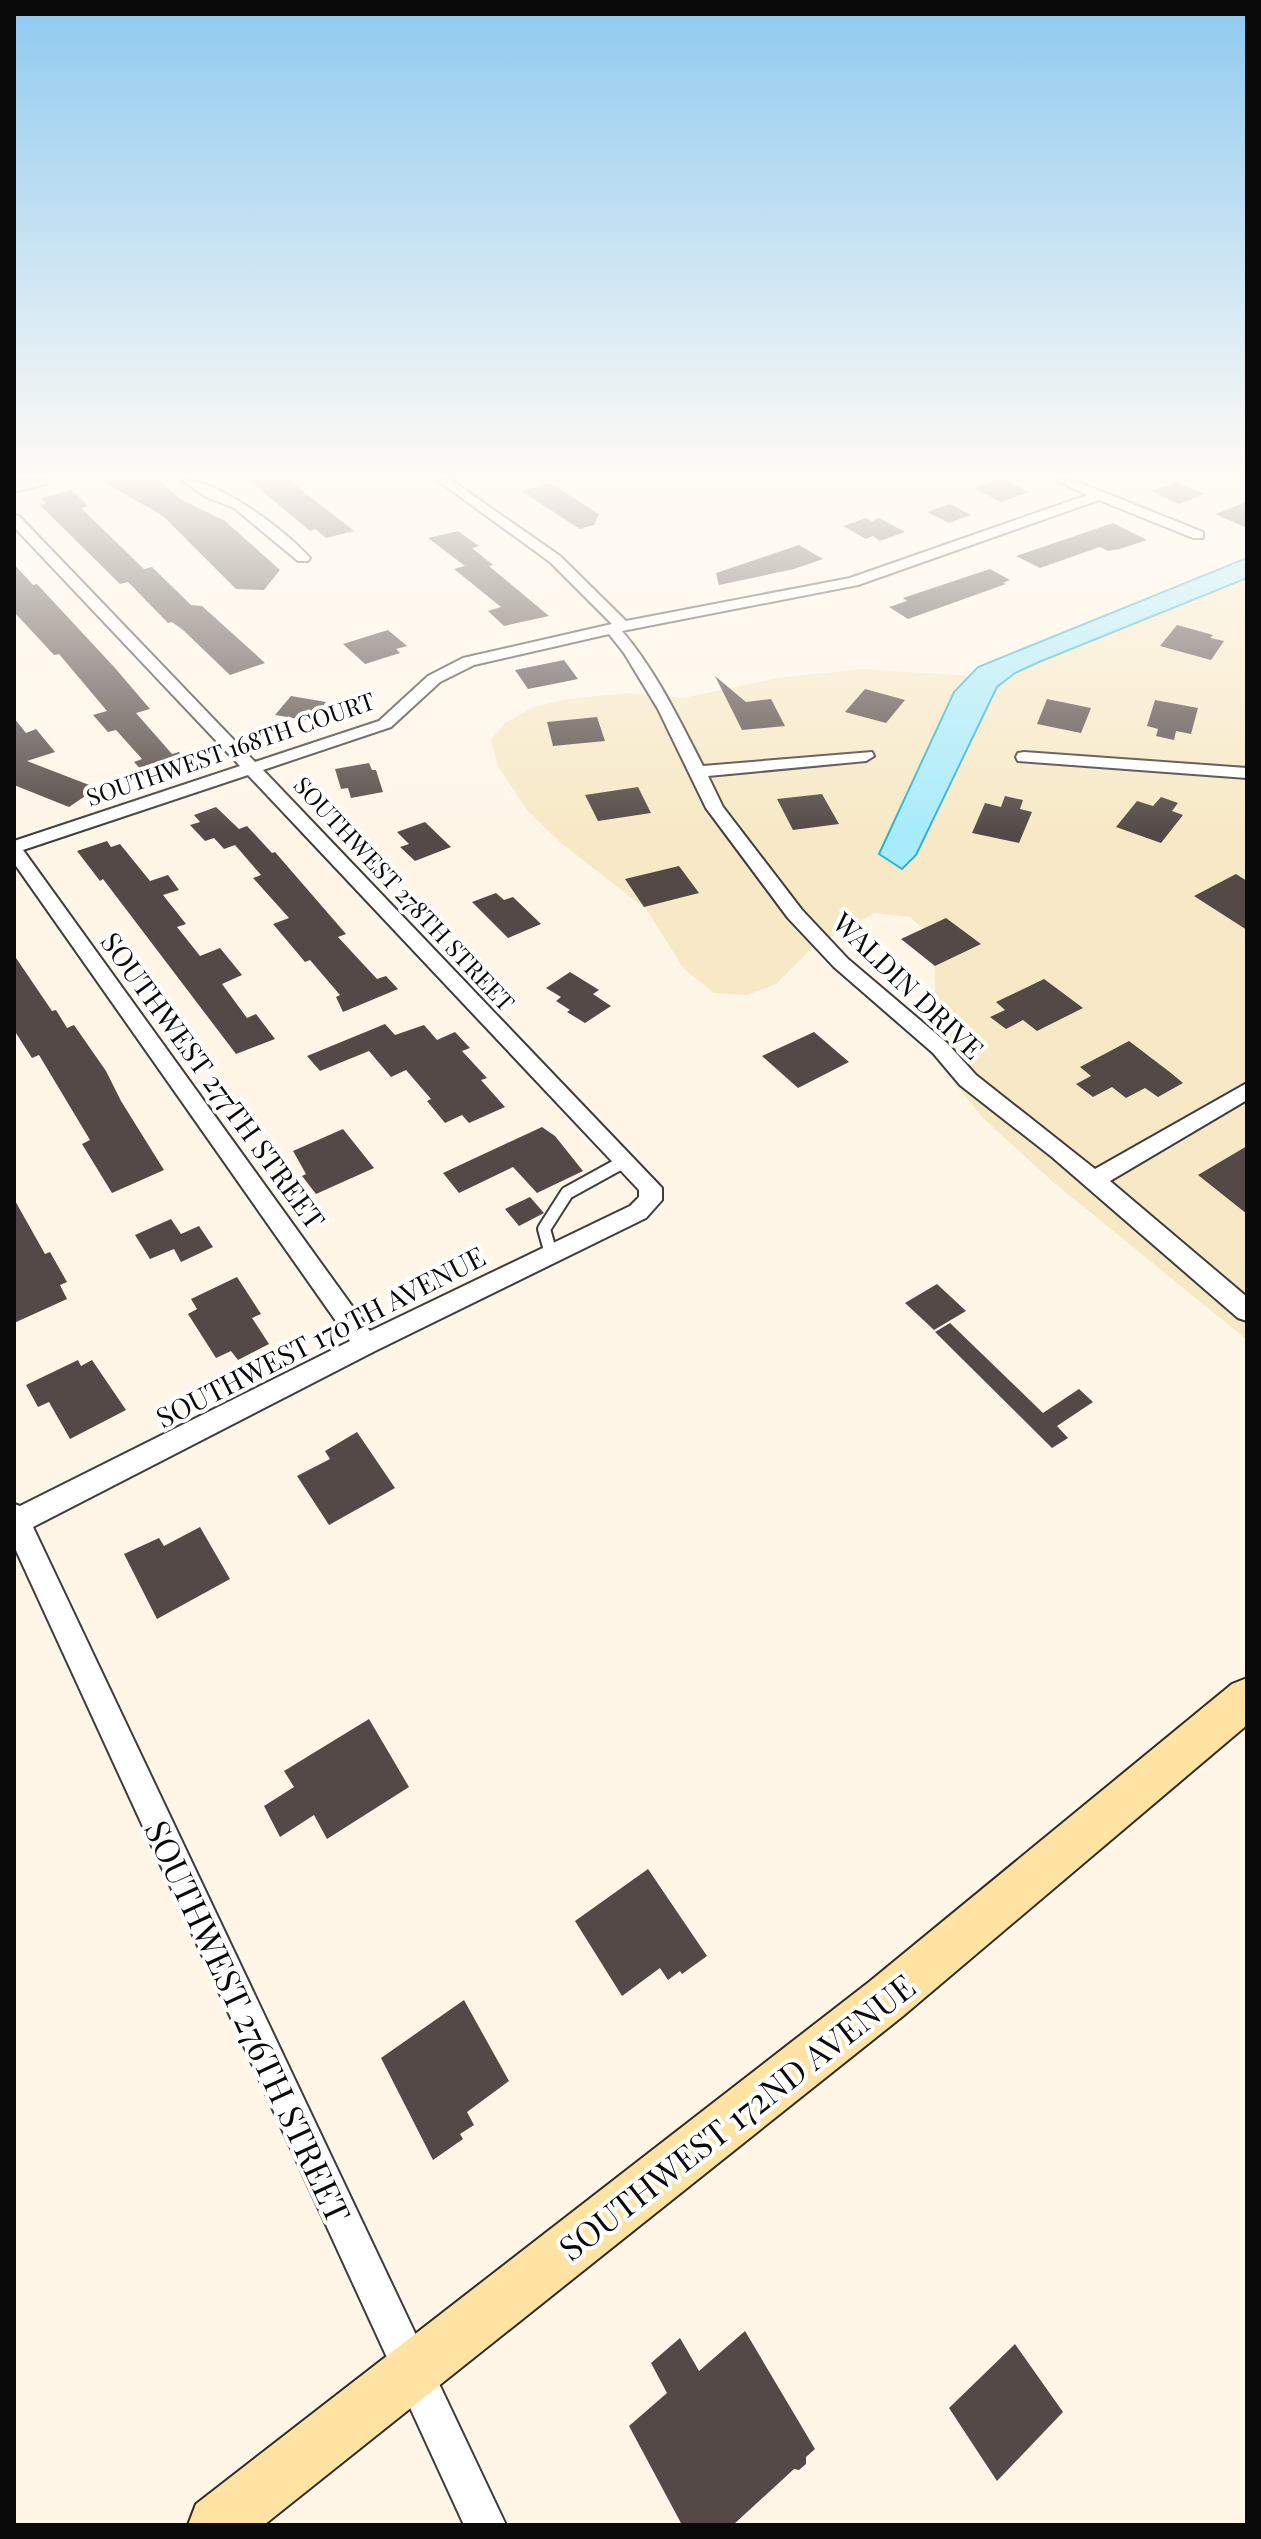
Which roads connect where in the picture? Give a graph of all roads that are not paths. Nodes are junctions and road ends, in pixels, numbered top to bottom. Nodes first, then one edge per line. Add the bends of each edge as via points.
1 (91, 598) edge
2 (591, 598) edge
3 (769, 598) edge
4 (618, 628) junction
5 (866, 756) dead end
6 (1024, 757) dead end
7 (254, 768) junction
8 (699, 772) junction
9 (1247, 773) edge
10 (14, 849) edge
11 (1247, 1090) edge
12 (625, 1161) junction
13 (1094, 1180) junction
14 (650, 1200) joint
15 (551, 1254) junction
16 (1247, 1311) edge
17 (366, 1344) junction
18 (15, 1520) edge
19 (1247, 1698) edge
20 (413, 2371) junction
21 (217, 2525) edge
22 (485, 2525) edge

1 - 7 street, SOUTHWEST 278TH STREET
2 - 4 street, WALDIN DRIVE
3 - 4 street, SOUTHWEST 168TH COURT
4 - 7 street, SOUTHWEST 168TH COURT via 469,661 434,679 385,724
4 - 8 street, WALDIN DRIVE
5 - 8 street
6 - 9 street
7 - 10 street, SOUTHWEST 168TH COURT
7 - 12 street, SOUTHWEST 278TH STREET
8 - 13 street, WALDIN DRIVE via 715,808 777,892 841,963 940,1048 968,1080
10 - 17 street, SOUTHWEST 277TH STREET
11 - 13 street
12 - 14 street, SOUTHWEST 278TH STREET via 651,1188
12 - 15 lane via 567,1193 544,1229
13 - 16 street, WALDIN DRIVE
14 - 15 street, SOUTHWEST 170TH AVENUE via 638,1212
15 - 17 street, SOUTHWEST 170TH AVENUE
17 - 18 street, SOUTHWEST 170TH AVENUE
18 - 20 street, SOUTHWEST 276TH STREET
19 - 20 street, SOUTHWEST 172ND AVENUE via 886,1999
20 - 21 street, SOUTHWEST 172ND AVENUE
20 - 22 street, SOUTHWEST 276TH STREET

